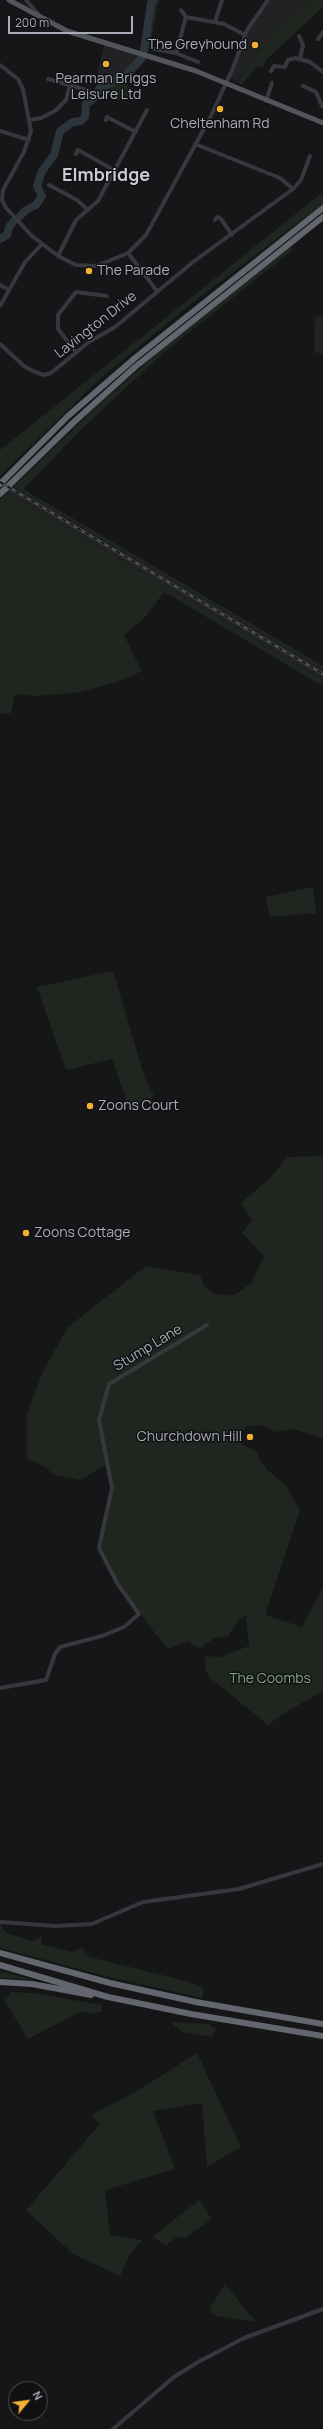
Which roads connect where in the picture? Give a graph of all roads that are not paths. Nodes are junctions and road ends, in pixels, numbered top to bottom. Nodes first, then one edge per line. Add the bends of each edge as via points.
1 (26, 0) edge
2 (222, 0) edge
3 (268, 0) edge
4 (11, 1) edge
5 (181, 10) dead end
6 (186, 17) junction
7 (43, 20) junction
8 (216, 22) junction
9 (323, 32) edge
10 (244, 35) junction
11 (299, 36) dead end
12 (318, 38) dead end
13 (154, 49) dead end
14 (176, 53) junction
15 (196, 59) dead end
16 (300, 59) junction
17 (0, 65) edge
18 (271, 71) dead end
19 (323, 72) edge
20 (48, 79) dead end
21 (226, 84) junction
22 (70, 85) junction
23 (270, 85) dead end
24 (304, 86) dead end
25 (90, 91) dead end
26 (266, 101) junction
27 (322, 106) edge
28 (147, 110) dead end
29 (107, 117) dead end
30 (29, 120) junction
31 (323, 123) edge
32 (0, 131) edge
33 (136, 132) junction
34 (29, 140) junction
35 (195, 144) junction
36 (78, 150) dead end
37 (310, 156) dead end
38 (116, 171) junction
39 (292, 189) junction
40 (50, 193) dead end
41 (98, 201) junction
42 (102, 204) dead end
43 (323, 208) edge
44 (88, 210) junction
45 (217, 217) dead end
46 (323, 217) edge
47 (232, 234) junction
48 (42, 244) junction
49 (128, 253) junction
50 (58, 256) junction
51 (0, 285) edge
52 (102, 288) dead end
53 (9, 290) junction
54 (157, 291) junction
55 (101, 295) junction
56 (107, 296) dead end
57 (70, 298) junction
58 (75, 301) dead end
59 (0, 306) edge
60 (0, 344) edge
61 (76, 352) junction
62 (0, 484) edge
63 (0, 494) edge
64 (207, 1325) dead end
65 (0, 1688) edge
66 (323, 1864) edge
67 (0, 1922) edge
68 (0, 1954) edge
69 (0, 1965) edge
70 (0, 1982) edge
71 (108, 1996) junction
72 (323, 2024) edge
73 (323, 2036) edge
74 (323, 2309) edge
75 (113, 2429) edge

1 - 7 street
2 - 8 street
3 - 10 street
4 - 7 main road
5 - 6 street
6 - 8 street
6 - 14 street
7 - 21 main road via 67,31 150,55
8 - 10 street
9 - 12 street
10 - 21 street
11 - 16 street via 303,45
13 - 14 street
14 - 15 street
16 - 18 street via 291,58 285,67 274,66
16 - 19 street via 315,65
17 - 30 street via 18,79 23,88
20 - 22 street
21 - 26 main road
21 - 35 street
22 - 25 street
22 - 30 street via 66,100 55,111 41,118
23 - 26 street
24 - 27 street via 316,92
26 - 31 main road
28 - 33 street
29 - 33 street
30 - 34 street
32 - 34 street
33 - 38 street
34 - 48 street via 3,190 2,200 10,212
35 - 39 street via 280,178
35 - 49 street via 146,235
36 - 38 street
37 - 39 street, Lavington Drive via 310,164 301,180
38 - 41 street
39 - 47 street, Lavington Drive
40 - 44 street via 51,186 77,200
41 - 42 street
41 - 44 street
43 - 62 highway via 135,358 68,416
44 - 50 street via 76,220
45 - 47 street
46 - 63 highway via 125,376 60,434
47 - 54 street, Lavington Drive
48 - 50 street
48 - 53 street via 25,262
49 - 50 street via 96,266 76,265
49 - 54 street
51 - 53 street
52 - 55 street
53 - 59 street
54 - 61 street, Lavington Drive via 115,327
55 - 56 street
55 - 57 street via 80,291
57 - 58 street
57 - 61 street via 58,315 56,323 62,336
60 - 61 street, Lavington Drive via 24,366 44,374 58,368
64 - 65 street, Stump Lane via 109,1384 99,1420 112,1488 100,1548 117,1584 139,1614 124,1627 60,1648 55,1654 46,1680
66 - 67 street via 256,1886 143,1902 92,1924 36,1926
68 - 72 highway via 182,1999
69 - 71 highway
70 - 71 highway via 32,1984
71 - 73 highway via 191,2014
74 - 75 street via 244,2338 198,2362 174,2377

